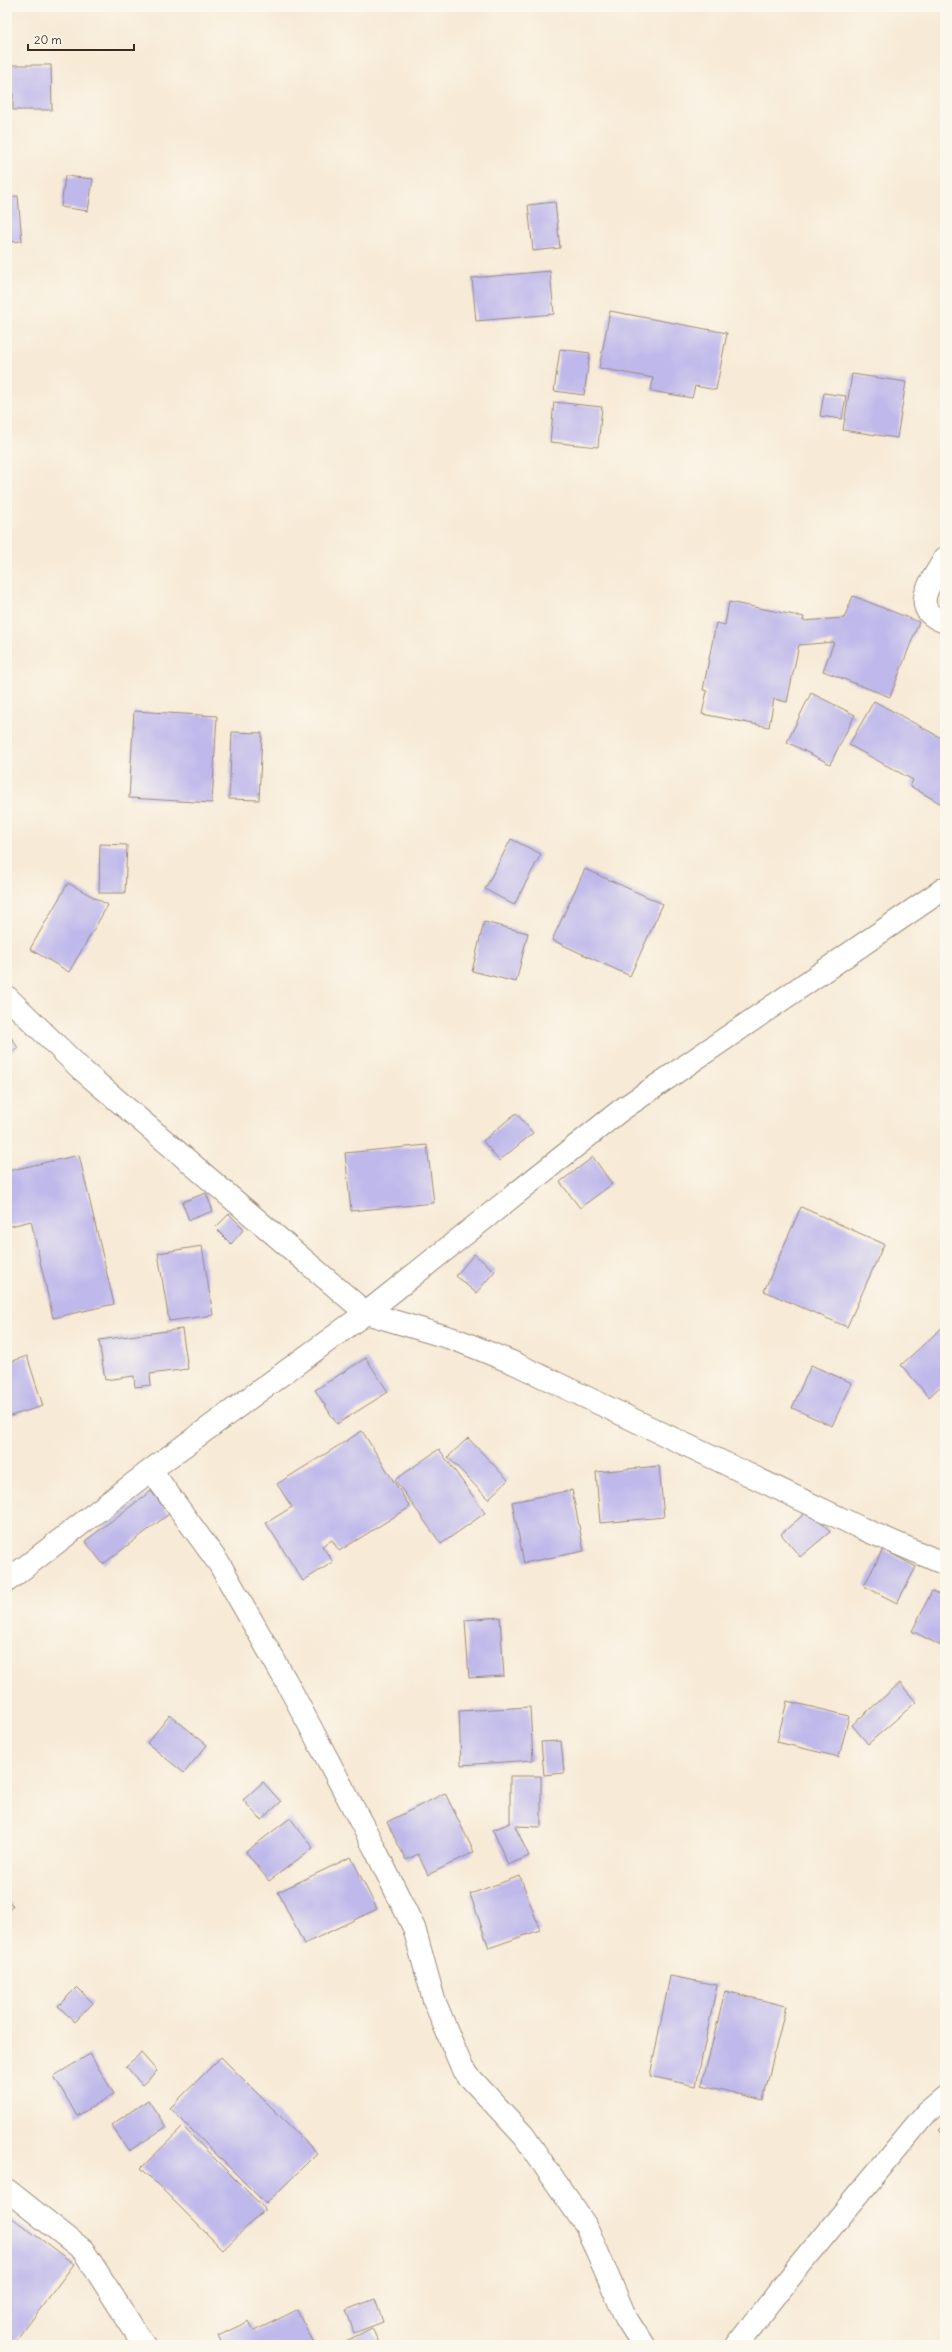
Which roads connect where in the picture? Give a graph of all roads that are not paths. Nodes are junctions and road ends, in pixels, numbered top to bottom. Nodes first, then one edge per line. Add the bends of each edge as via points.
1 (945, 558) edge
2 (945, 622) edge
3 (945, 888) edge
4 (7, 997) edge
5 (366, 1313) junction
6 (151, 1470) junction
7 (945, 1564) edge
8 (7, 1581) edge
9 (945, 2097) edge
10 (7, 2190) edge
11 (144, 2345) edge
12 (643, 2345) edge
13 (737, 2345) edge

1 - 2 street via 924,592 926,607 937,619
3 - 5 street via 621,1110
4 - 5 street via 82,1070
5 - 6 street
5 - 7 street via 457,1340 514,1363 863,1529
6 - 8 street
6 - 12 street via 220,1565 286,1681 370,1840 414,1928 434,2000 464,2070 524,2136 586,2226 626,2318
9 - 13 street via 926,2113
10 - 11 street via 83,2250

